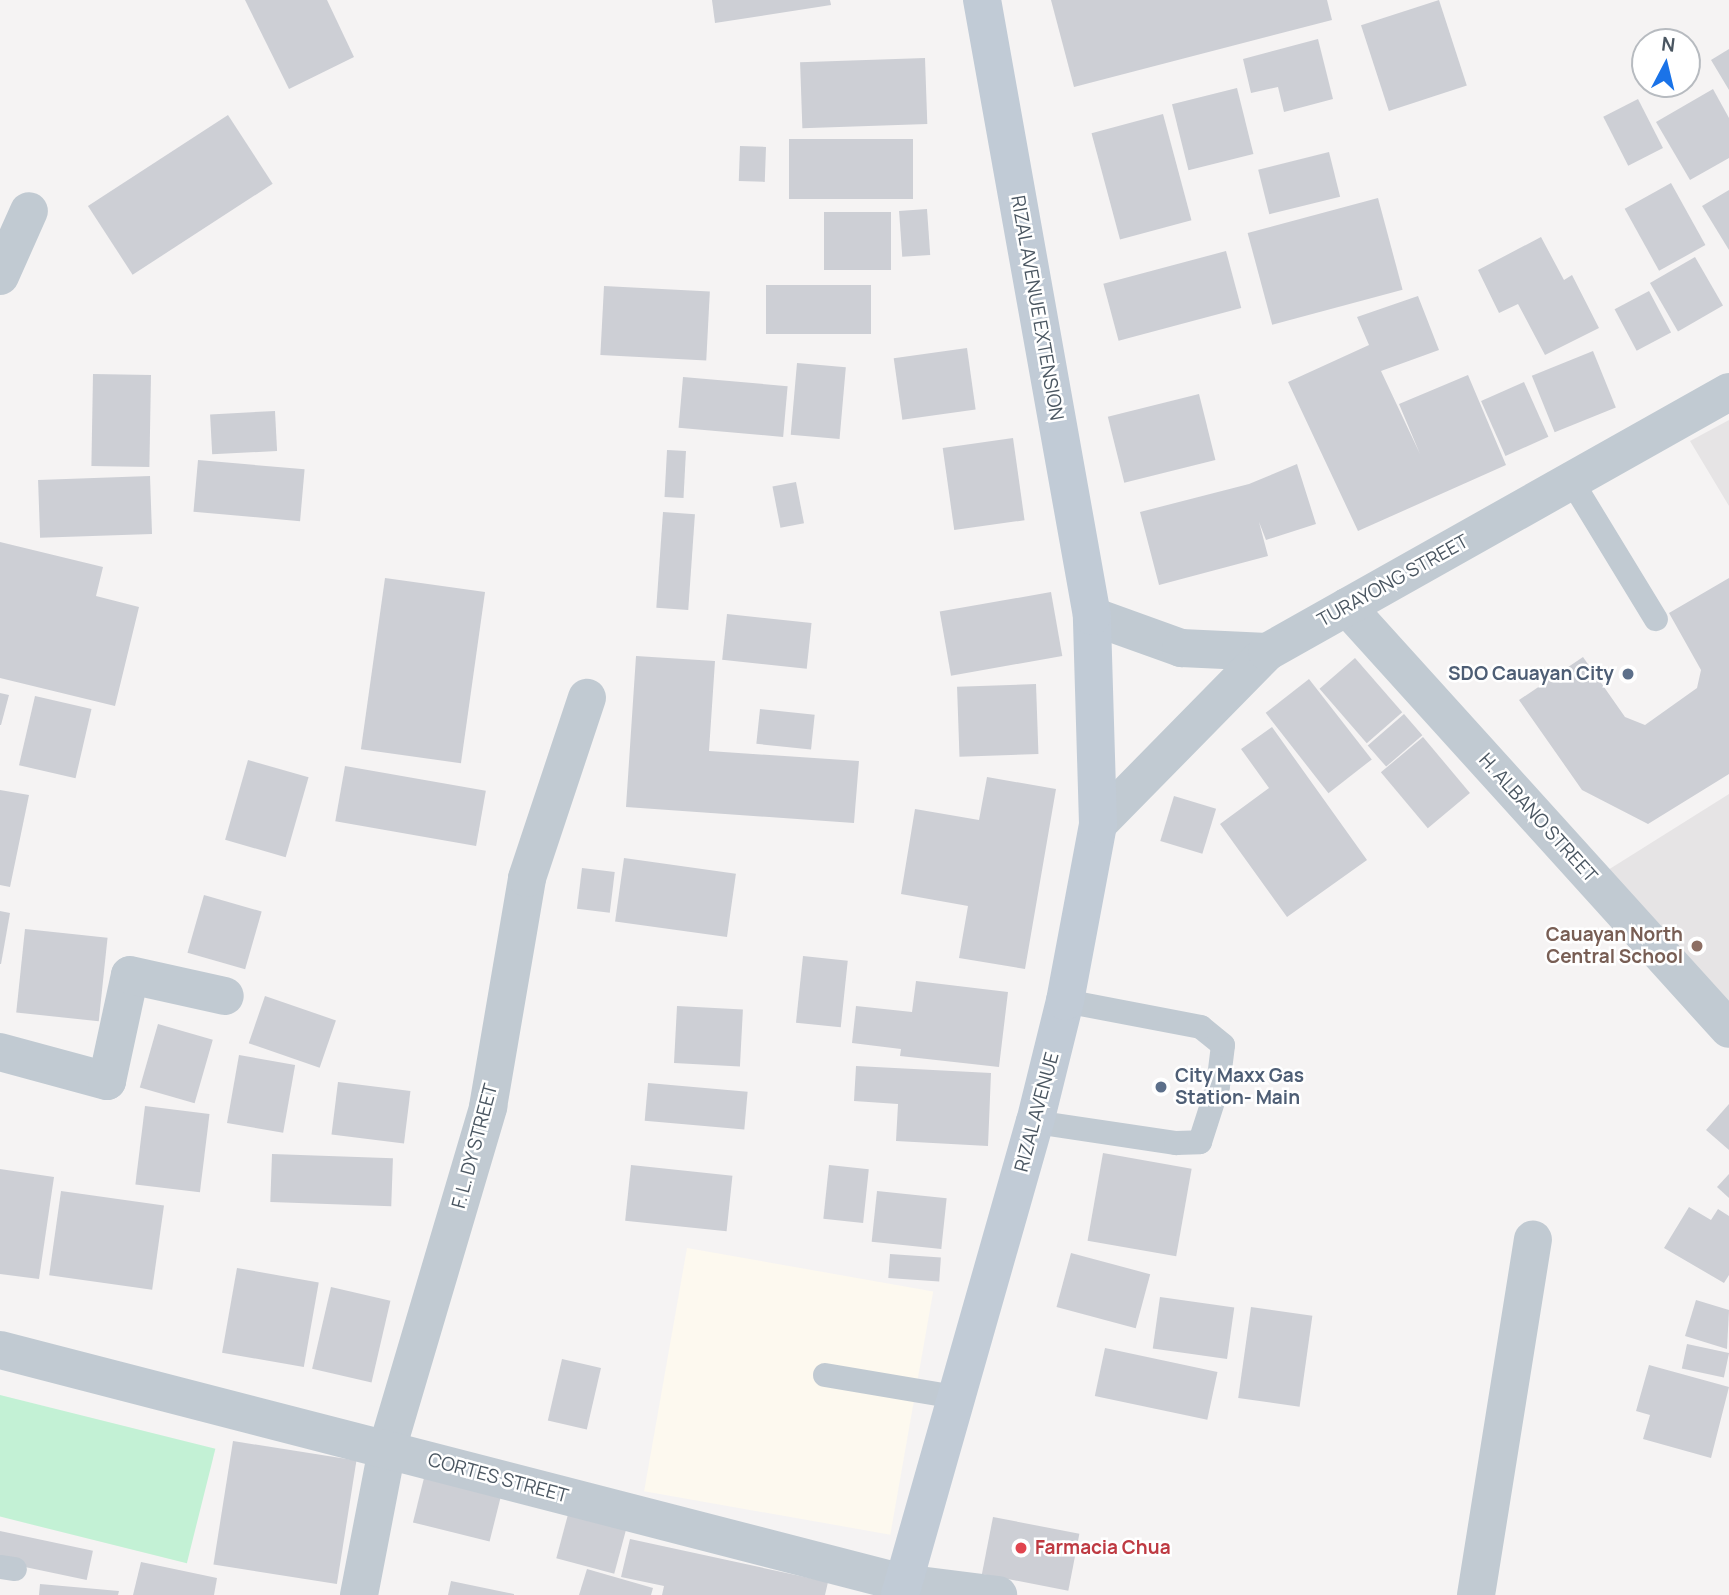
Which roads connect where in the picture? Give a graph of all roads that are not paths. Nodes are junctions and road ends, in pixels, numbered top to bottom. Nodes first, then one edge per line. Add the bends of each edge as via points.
1 (982, 0) edge
2 (29, 211) dead end
3 (0, 276) edge
4 (1729, 392) edge
5 (1571, 480) junction
6 (1347, 607) junction
7 (1092, 616) junction
8 (1656, 619) dead end
9 (1267, 652) junction
10 (587, 698) dead end
11 (1098, 824) junction
12 (225, 996) dead end
13 (1065, 1001) junction
14 (1729, 1029) edge
15 (0, 1052) edge
16 (1035, 1122) junction
17 (1533, 1240) dead end
18 (0, 1350) edge
19 (825, 1375) dead end
20 (956, 1397) junction
21 (387, 1449) junction
22 (901, 1589) edge
23 (359, 1595) edge
24 (998, 1595) edge
25 (1476, 1595) edge

1 - 7 main road, RIZAL AVENUE EXTENSION
2 - 3 street
4 - 5 street, TURAYONG STREET
5 - 6 street, TURAYONG STREET
5 - 8 lane
6 - 9 street, TURAYONG STREET
6 - 14 street, H. ALBANO STREET
7 - 9 street via 1181,648
7 - 11 main road, RIZAL AVENUE
9 - 11 street, TURAYONG STREET
10 - 21 street, F. L. DY STREET via 527,878 488,1107
11 - 13 main road, RIZAL AVENUE
12 - 15 street via 130,975 107,1081
13 - 16 main road, RIZAL AVENUE
13 - 16 lane via 1201,1027 1223,1045 1218,1086 1200,1142 1176,1143
16 - 20 main road, RIZAL AVENUE
17 - 25 street
18 - 21 street, CORTES STREET
19 - 20 lane
20 - 22 main road, RIZAL AVENUE
21 - 22 street, CORTES STREET
21 - 23 street, F. L. DY STREET
22 - 24 street, CORTES STREET

